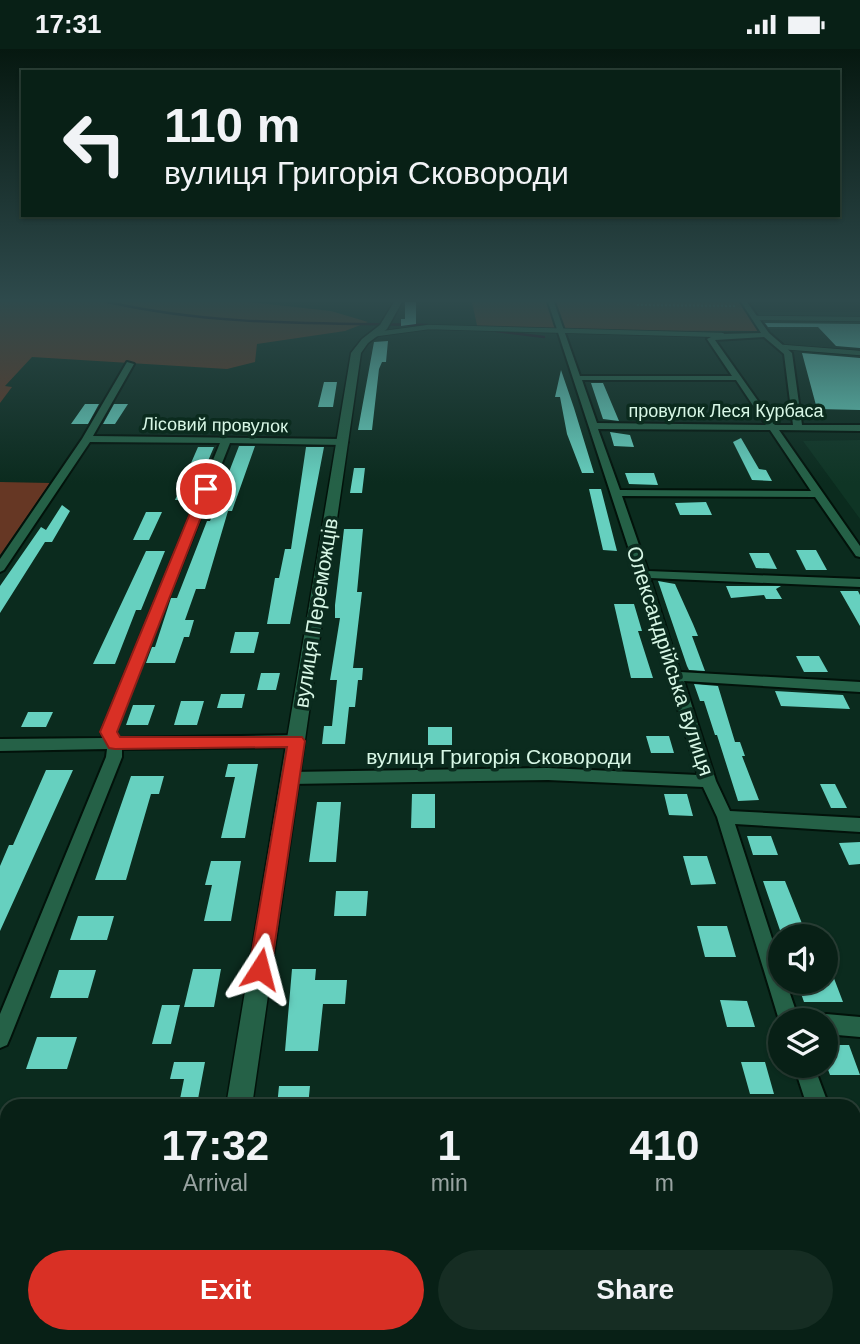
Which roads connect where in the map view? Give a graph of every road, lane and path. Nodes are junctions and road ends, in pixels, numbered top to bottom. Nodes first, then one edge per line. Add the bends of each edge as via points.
1 (355, 362) edge
2 (570, 362) edge
3 (728, 362) edge
4 (789, 362) edge
5 (130, 364) dead end
6 (575, 378) junction
7 (738, 378) junction
8 (592, 426) junction
9 (774, 428) junction
10 (798, 428) junction
11 (860, 428) edge
12 (87, 439) junction
13 (226, 440) junction
14 (343, 442) junction
15 (616, 493) junction
16 (819, 493) junction
17 (860, 554) edge
18 (0, 568) edge
19 (643, 574) junction
20 (860, 583) edge
21 (675, 676) junction
22 (860, 687) edge
23 (296, 741) junction
24 (115, 743) junction
25 (0, 744) edge
26 (290, 778) junction
27 (708, 781) junction
28 (725, 817) junction
29 (860, 825) edge
30 (785, 1008) edge
31 (838, 1025) edge
32 (860, 1027) edge
33 (0, 1038) edge
34 (808, 1078) edge
35 (240, 1099) edge
36 (816, 1099) edge

1 - 14 street, вулиця Переможців
2 - 6 street, Олександрійська вулиця
3 - 7 street
4 - 10 street
5 - 12 street
6 - 7 street
6 - 8 street, Олександрійська вулиця
7 - 9 street
8 - 9 street, провулок Леся Курбаса
8 - 15 street, Олександрійська вулиця
9 - 10 street, провулок Леся Курбаса
9 - 16 street
10 - 11 street, провулок Леся Курбаса
12 - 13 street, Лісовий провулок
12 - 18 street
13 - 14 street, Лісовий провулок
13 - 24 street via 108,732
14 - 23 street, вулиця Переможців
15 - 16 street
15 - 19 street, Олександрійська вулиця
16 - 17 street
19 - 20 street
19 - 21 street, Олександрійська вулиця
21 - 22 street
21 - 27 street, Олександрійська вулиця
23 - 24 street
23 - 26 street, вулиця Переможців
24 - 25 street
24 - 33 street via 114,757
26 - 27 street, вулиця Григорія Сковороди via 548,775
26 - 35 street, вулиця Переможців
27 - 28 street, Олександрійська вулиця
28 - 29 street
28 - 30 street, Олександрійська вулиця
31 - 32 street
34 - 36 street

